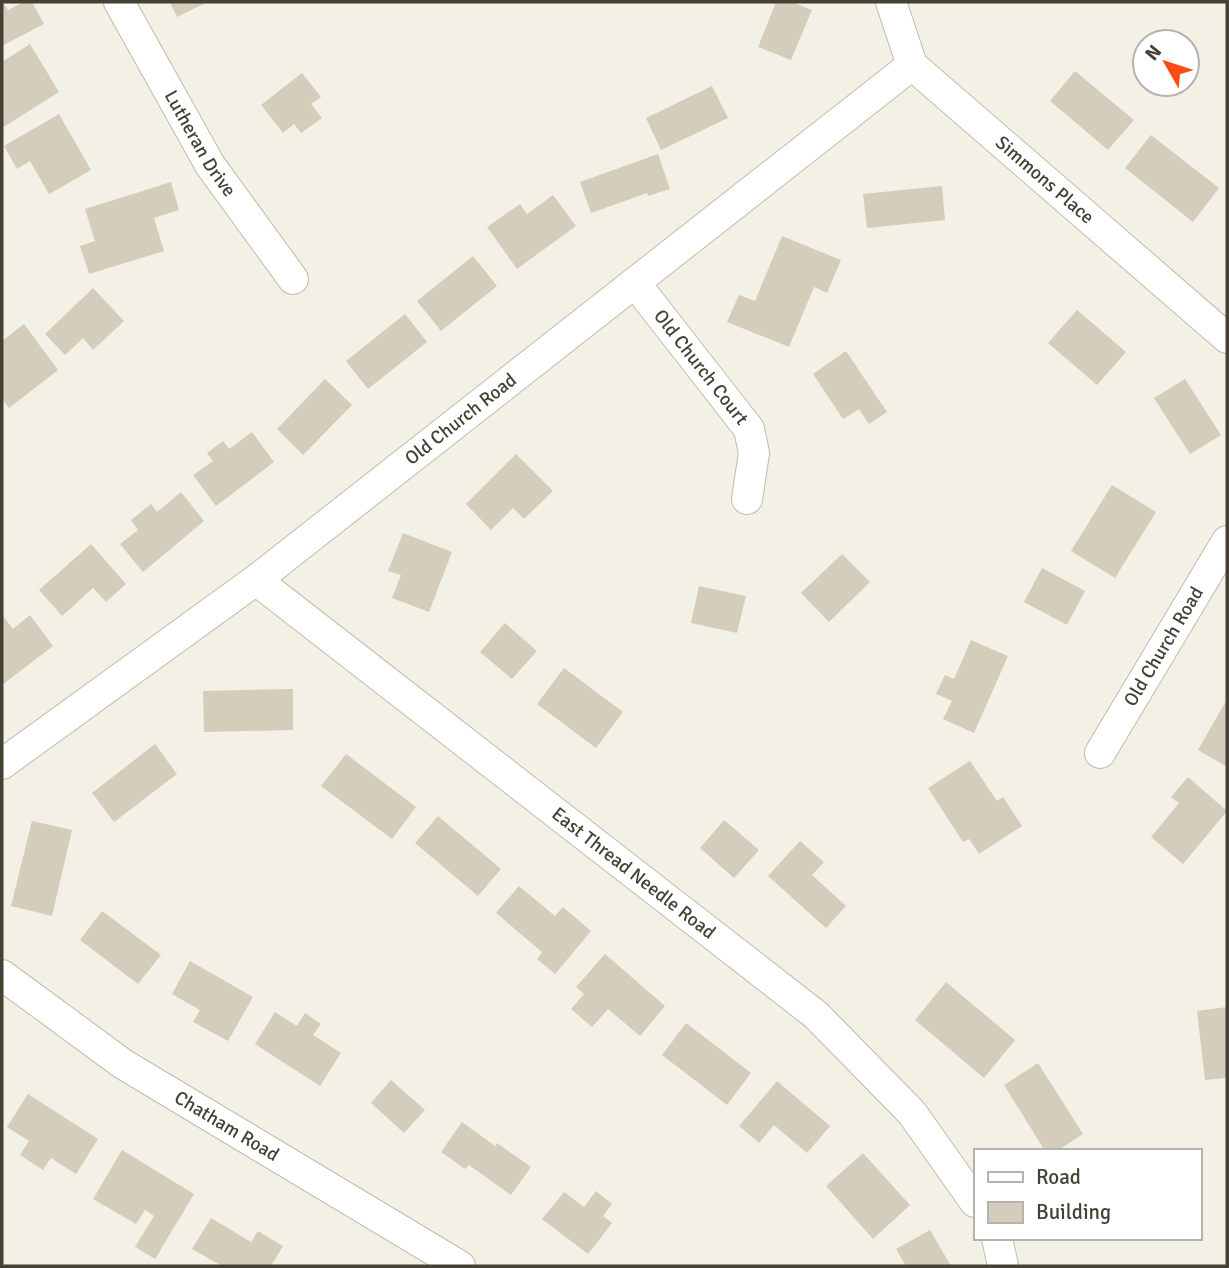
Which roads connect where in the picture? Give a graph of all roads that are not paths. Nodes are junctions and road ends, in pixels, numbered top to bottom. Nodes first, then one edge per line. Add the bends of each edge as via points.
1 (119, 2) edge
2 (891, 2) edge
3 (912, 65) junction
4 (293, 279) dead end
5 (635, 283) junction
6 (1227, 338) edge
7 (747, 499) dead end
8 (1227, 541) edge
9 (256, 580) junction
10 (1100, 753) dead end
11 (2, 764) edge
12 (2, 975) edge
13 (974, 1201) edge
14 (997, 1240) edge
15 (460, 1266) edge
16 (1003, 1266) edge

1 - 4 street, Lutheran Drive via 210,165
2 - 3 street
3 - 5 street, Old Church Road
3 - 6 street, Simmons Place
5 - 7 street, Old Church Court via 749,429 754,453
5 - 9 street, Old Church Road
8 - 10 street, Old Church Road
9 - 11 street, Old Church Road
9 - 13 street, East Thread Needle Road via 816,1014 912,1113
12 - 15 street, Chatham Road via 124,1064
14 - 16 street

